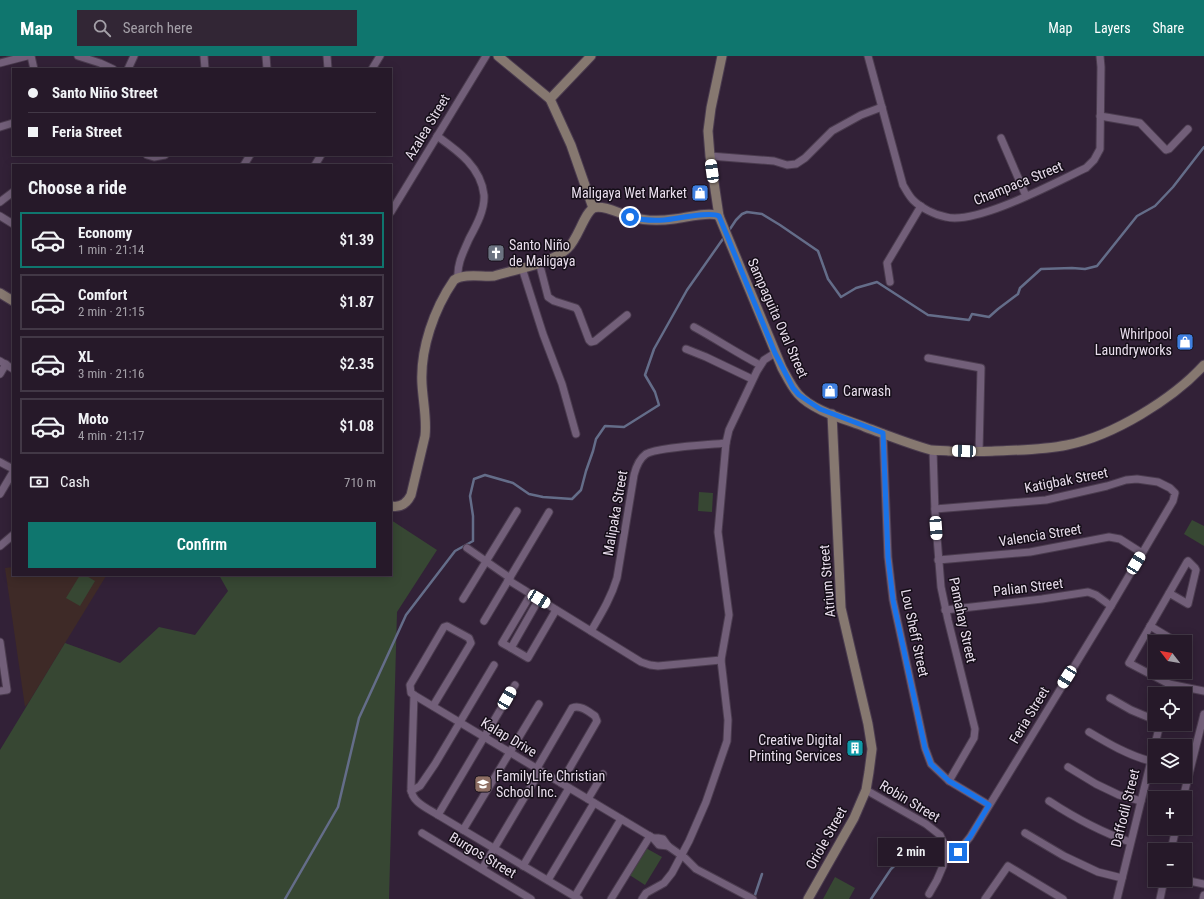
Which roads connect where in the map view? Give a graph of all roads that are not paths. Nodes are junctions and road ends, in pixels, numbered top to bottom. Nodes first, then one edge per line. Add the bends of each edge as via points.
1 (27, 56) edge
2 (31, 56) edge
3 (78, 56) edge
4 (134, 56) edge
5 (204, 56) edge
6 (266, 56) edge
7 (327, 56) edge
8 (380, 56) edge
9 (486, 56) edge
10 (498, 56) edge
11 (591, 56) edge
12 (722, 56) edge
13 (868, 56) edge
14 (1100, 56) edge
15 (0, 63) edge
16 (34, 68) edge
17 (112, 68) edge
18 (128, 68) edge
19 (205, 68) edge
20 (266, 68) edge
21 (328, 68) edge
22 (373, 68) edge
23 (550, 99) junction
24 (882, 107) junction
25 (1100, 116) junction
26 (12, 123) edge
27 (0, 127) edge
28 (1188, 129) dead end
29 (437, 136) junction
30 (1001, 138) dead end
31 (710, 156) junction
32 (12, 193) edge
33 (1026, 196) junction
34 (0, 202) edge
35 (921, 206) junction
36 (593, 208) junction
37 (392, 210) edge
38 (0, 216) edge
39 (719, 216) junction
40 (12, 223) edge
41 (539, 262) junction
42 (522, 268) junction
43 (458, 277) junction
44 (890, 282) dead end
45 (0, 293) edge
46 (12, 299) edge
47 (626, 315) dead end
48 (694, 327) dead end
49 (686, 348) dead end
50 (775, 353) junction
51 (928, 358) dead end
52 (3, 362) edge
53 (760, 365) junction
54 (1204, 365) edge
55 (12, 368) edge
56 (0, 374) edge
57 (752, 380) junction
58 (832, 414) junction
59 (883, 433) junction
60 (576, 434) dead end
61 (726, 443) junction
62 (979, 452) junction
63 (933, 454) junction
64 (0, 462) edge
65 (12, 468) edge
66 (12, 474) edge
67 (1175, 493) joint
68 (0, 494) edge
69 (392, 506) edge
70 (935, 509) junction
71 (517, 511) dead end
72 (549, 512) dead end
73 (12, 536) edge
74 (0, 546) edge
75 (467, 548) dead end
76 (1142, 553) junction
77 (938, 560) junction
78 (486, 562) junction
79 (509, 579) junction
80 (531, 594) junction
81 (1169, 594) junction
82 (463, 599) dead end
83 (539, 599) junction
84 (1111, 606) junction
85 (556, 610) junction
86 (945, 610) junction
87 (484, 621) dead end
88 (1150, 626) junction
89 (592, 631) junction
90 (1166, 635) edge
91 (0, 642) edge
92 (511, 648) junction
93 (721, 660) junction
94 (494, 665) dead end
95 (1169, 684) junction
96 (515, 685) dead end
97 (1168, 687) edge
98 (3, 691) edge
99 (1204, 691) edge
100 (414, 695) junction
101 (1110, 698) dead end
102 (539, 704) dead end
103 (433, 706) junction
104 (1204, 714) edge
105 (1148, 717) edge
106 (460, 722) junction
107 (1089, 732) dead end
108 (484, 737) junction
109 (1201, 739) edge
110 (510, 752) junction
111 (1148, 761) edge
112 (1068, 767) dead end
113 (539, 770) junction
114 (1148, 771) edge
115 (603, 774) dead end
116 (949, 781) junction
117 (562, 783) junction
118 (569, 788) junction
119 (866, 790) junction
120 (411, 791) junction
121 (1186, 791) edge
122 (591, 801) junction
123 (1049, 801) dead end
124 (1141, 801) junction
125 (989, 805) junction
126 (438, 815) junction
127 (621, 819) junction
128 (463, 830) junction
129 (422, 833) dead end
130 (1025, 833) dead end
131 (652, 837) junction
132 (1130, 842) junction
133 (494, 848) junction
134 (682, 854) junction
135 (944, 859) junction
136 (523, 866) junction
137 (482, 869) junction
138 (1122, 878) junction
139 (548, 880) junction
140 (1192, 881) edge
141 (1204, 884) edge
142 (1163, 887) edge
143 (929, 894) dead end
144 (1204, 895) edge
145 (577, 898) edge
146 (531, 899) edge
147 (611, 899) edge
148 (642, 899) edge
149 (753, 899) edge
150 (808, 899) edge
151 (985, 899) edge
152 (1062, 899) edge
153 (1117, 899) edge
154 (1160, 899) edge
155 (1203, 899) edge

1 - 15 street
2 - 16 street
3 - 17 street
4 - 18 street
5 - 19 street
6 - 20 street
7 - 21 street
8 - 22 street
9 - 29 street, Azalea Street
10 - 23 main road
11 - 23 main road
12 - 31 main road, Sampaguita Oval Street via 709,121
13 - 24 street, Champaca Street
14 - 25 street, Champaca Street
23 - 36 main road via 571,145
24 - 31 street via 855,118 832,132 796,164
24 - 35 street, Champaca Street via 903,185 913,200
25 - 28 street via 1140,124 1166,150
25 - 33 street, Champaca Street via 1100,149 1094,160 1086,168
26 - 27 street
29 - 37 street, Azalea Street
29 - 43 street via 459,151 476,170 484,195 477,223 459,264
30 - 33 street
31 - 39 main road, Sampaguita Oval Street
32 - 34 street
33 - 35 street, Champaca Street via 969,217 947,218
35 - 44 street via 887,263
36 - 39 main road via 604,208 630,217 651,220
36 - 41 main road via 588,211 579,233 569,248 558,256
38 - 40 street
39 - 50 main road, Sampaguita Oval Street
41 - 42 main road
41 - 47 street via 548,296 554,301 576,308 591,342 595,342
42 - 43 main road via 494,276
42 - 60 street via 562,384
43 - 69 main road via 436,312 427,342 422,377 425,436 411,495 406,503
45 - 46 main road
48 - 53 street
49 - 57 street
50 - 53 street
50 - 58 main road, Sampaguita Oval Street via 799,395
51 - 62 street via 981,368
52 - 55 street
52 - 56 street
53 - 57 street
54 - 62 main road, Sampaguita Oval Street via 1175,392 1149,410 1108,431 1069,445 1045,449
57 - 61 street
58 - 59 main road, Sampaguita Oval Street
58 - 119 main road, Atrium Street via 841,608 872,749
59 - 63 main road, Sampaguita Oval Street
59 - 116 street, Lou Sheff Street via 888,557 893,600 925,748 931,764
61 - 89 street, Malipaka Street via 654,451 642,458 634,475 617,578 609,601
61 - 93 street via 718,532 729,615
62 - 63 main road, Sampaguita Oval Street
63 - 70 street, Pamahay Street
64 - 65 street
66 - 68 street
67 - 70 street, Katigbak Street via 1164,484 1137,479 1046,500
67 - 76 street, Feria Street via 1173,501
70 - 77 street, Pamahay Street
71 - 78 street
72 - 79 street
73 - 74 street
75 - 78 street
76 - 77 street, Valencia Street via 1120,539 1109,536 1030,552
76 - 84 street, Feria Street
77 - 86 street, Pamahay Street
78 - 79 street
78 - 82 street
79 - 80 street
79 - 87 street
80 - 83 street
80 - 92 street via 502,642
81 - 81 street via 1188,604 1196,570 1188,561
81 - 88 street
83 - 85 street
83 - 92 street
84 - 86 street, Palian Street via 1088,592
84 - 125 street, Feria Street
85 - 89 street
85 - 92 street via 528,658
86 - 116 street, Pamahay Street via 975,729 974,738
88 - 90 street
88 - 95 street via 1129,663
89 - 93 street via 650,665
91 - 98 street
93 - 134 street via 728,720 727,741 706,802
94 - 106 street
95 - 97 street
95 - 99 street
96 - 108 street
100 - 103 street, Kalap Drive
100 - 103 street via 411,693 410,685 444,627 449,626 469,638 471,643
100 - 120 street
101 - 105 street
102 - 110 street
103 - 106 street, Kalap Drive
104 - 109 street
106 - 108 street, Kalap Drive
106 - 120 street via 420,786
107 - 111 street via 1116,748
108 - 110 street, Kalap Drive
108 - 126 street
109 - 121 street
110 - 113 street, Kalap Drive
110 - 128 street
112 - 124 street via 1119,795
113 - 117 street, Kalap Drive
113 - 117 street via 572,708 579,706 595,716 597,722
113 - 133 street
114 - 124 street, Daffodil Street
115 - 122 street
116 - 125 street, Lou Sheff Street
117 - 118 street, Kalap Drive
118 - 122 street, Kalap Drive
118 - 136 street
119 - 135 street, Robin Street via 940,835
119 - 150 main road, Oriole Street via 854,818
120 - 126 street via 416,800
122 - 127 street, Kalap Drive
122 - 139 street
123 - 132 street via 1107,834
124 - 132 street, Daffodil Street
125 - 135 street, Feria Street via 964,845 958,852
126 - 128 street
127 - 131 street, Kalap Drive
127 - 145 street
128 - 133 street
129 - 137 street, Burgos Street
130 - 138 street via 1098,872
131 - 134 street, Kalap Drive via 663,839 668,846
131 - 147 street
132 - 138 street, Daffodil Street
133 - 136 street
133 - 137 street
134 - 148 street via 668,879 646,893
134 - 149 street, Kalap Drive via 696,869
135 - 143 street via 941,873
136 - 139 street
137 - 146 street, Burgos Street
138 - 153 street, Daffodil Street
139 - 145 street
140 - 141 street
142 - 154 street
144 - 155 street
151 - 152 street via 1008,866

